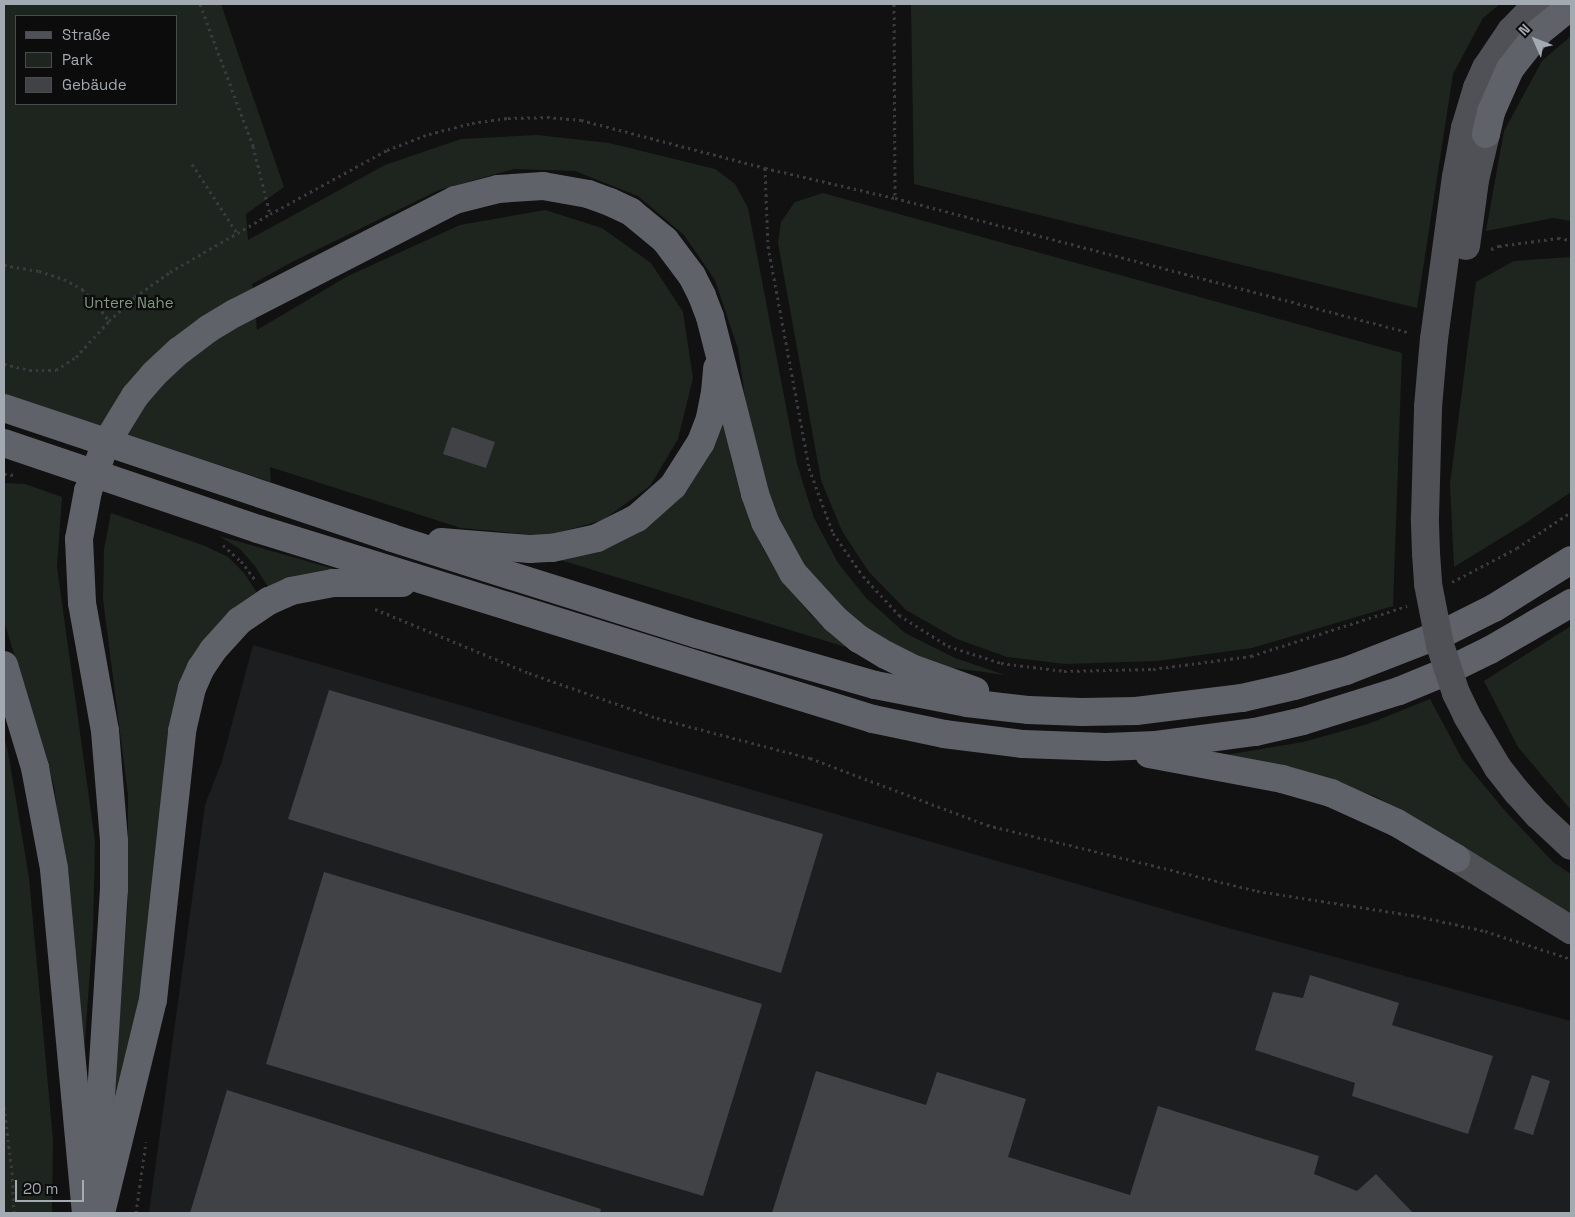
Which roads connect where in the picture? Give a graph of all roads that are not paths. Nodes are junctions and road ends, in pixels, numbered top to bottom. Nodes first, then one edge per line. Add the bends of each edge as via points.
1 (1538, 4) edge
2 (1571, 6) edge
3 (1486, 134) joint
4 (710, 317) junction
5 (4, 408) edge
6 (4, 443) edge
7 (1426, 484) junction
8 (392, 538) junction
9 (1571, 560) edge
10 (429, 583) junction
11 (1571, 603) edge
12 (4, 665) edge
13 (1028, 710) junction
14 (1106, 747) junction
15 (1571, 846) edge
16 (1456, 858) joint
17 (1571, 930) edge
18 (86, 1213) edge
19 (94, 1213) edge
20 (101, 1213) edge

1 - 7 main road via 1510,31 1497,50 1470,108 1456,177 1434,339
2 - 3 highway via 1539,32 1510,69 1491,112
3 - 7 main road via 1475,180
4 - 8 highway via 717,368 710,418 701,442 673,486 637,518 597,538 552,548
4 - 13 highway via 755,494 765,522 793,573 835,619 886,655 914,669
4 - 19 highway, bridge via 680,257 631,212 581,192 520,186 476,193 435,210 208,329 179,351 135,396 105,445 88,491 79,539 82,603 104,731 114,841
5 - 8 highway
6 - 10 highway
7 - 15 main road, bridge via 1428,584 1440,645 1456,693 1498,768 1543,820
8 - 13 highway via 697,634 875,685 967,703
9 - 13 highway via 1494,608 1446,632 1397,653 1303,684 1242,698 1180,706 1082,712
10 - 14 highway via 873,718 944,734 1024,744
10 - 20 highway via 333,583 291,591 239,621 213,650 192,688 186,710 152,1000
11 - 14 highway via 1498,646 1445,672 1352,707 1254,732 1166,744
12 - 18 highway via 35,768 54,869
14 - 16 highway via 1264,775 1331,793 1398,822
16 - 17 main road

